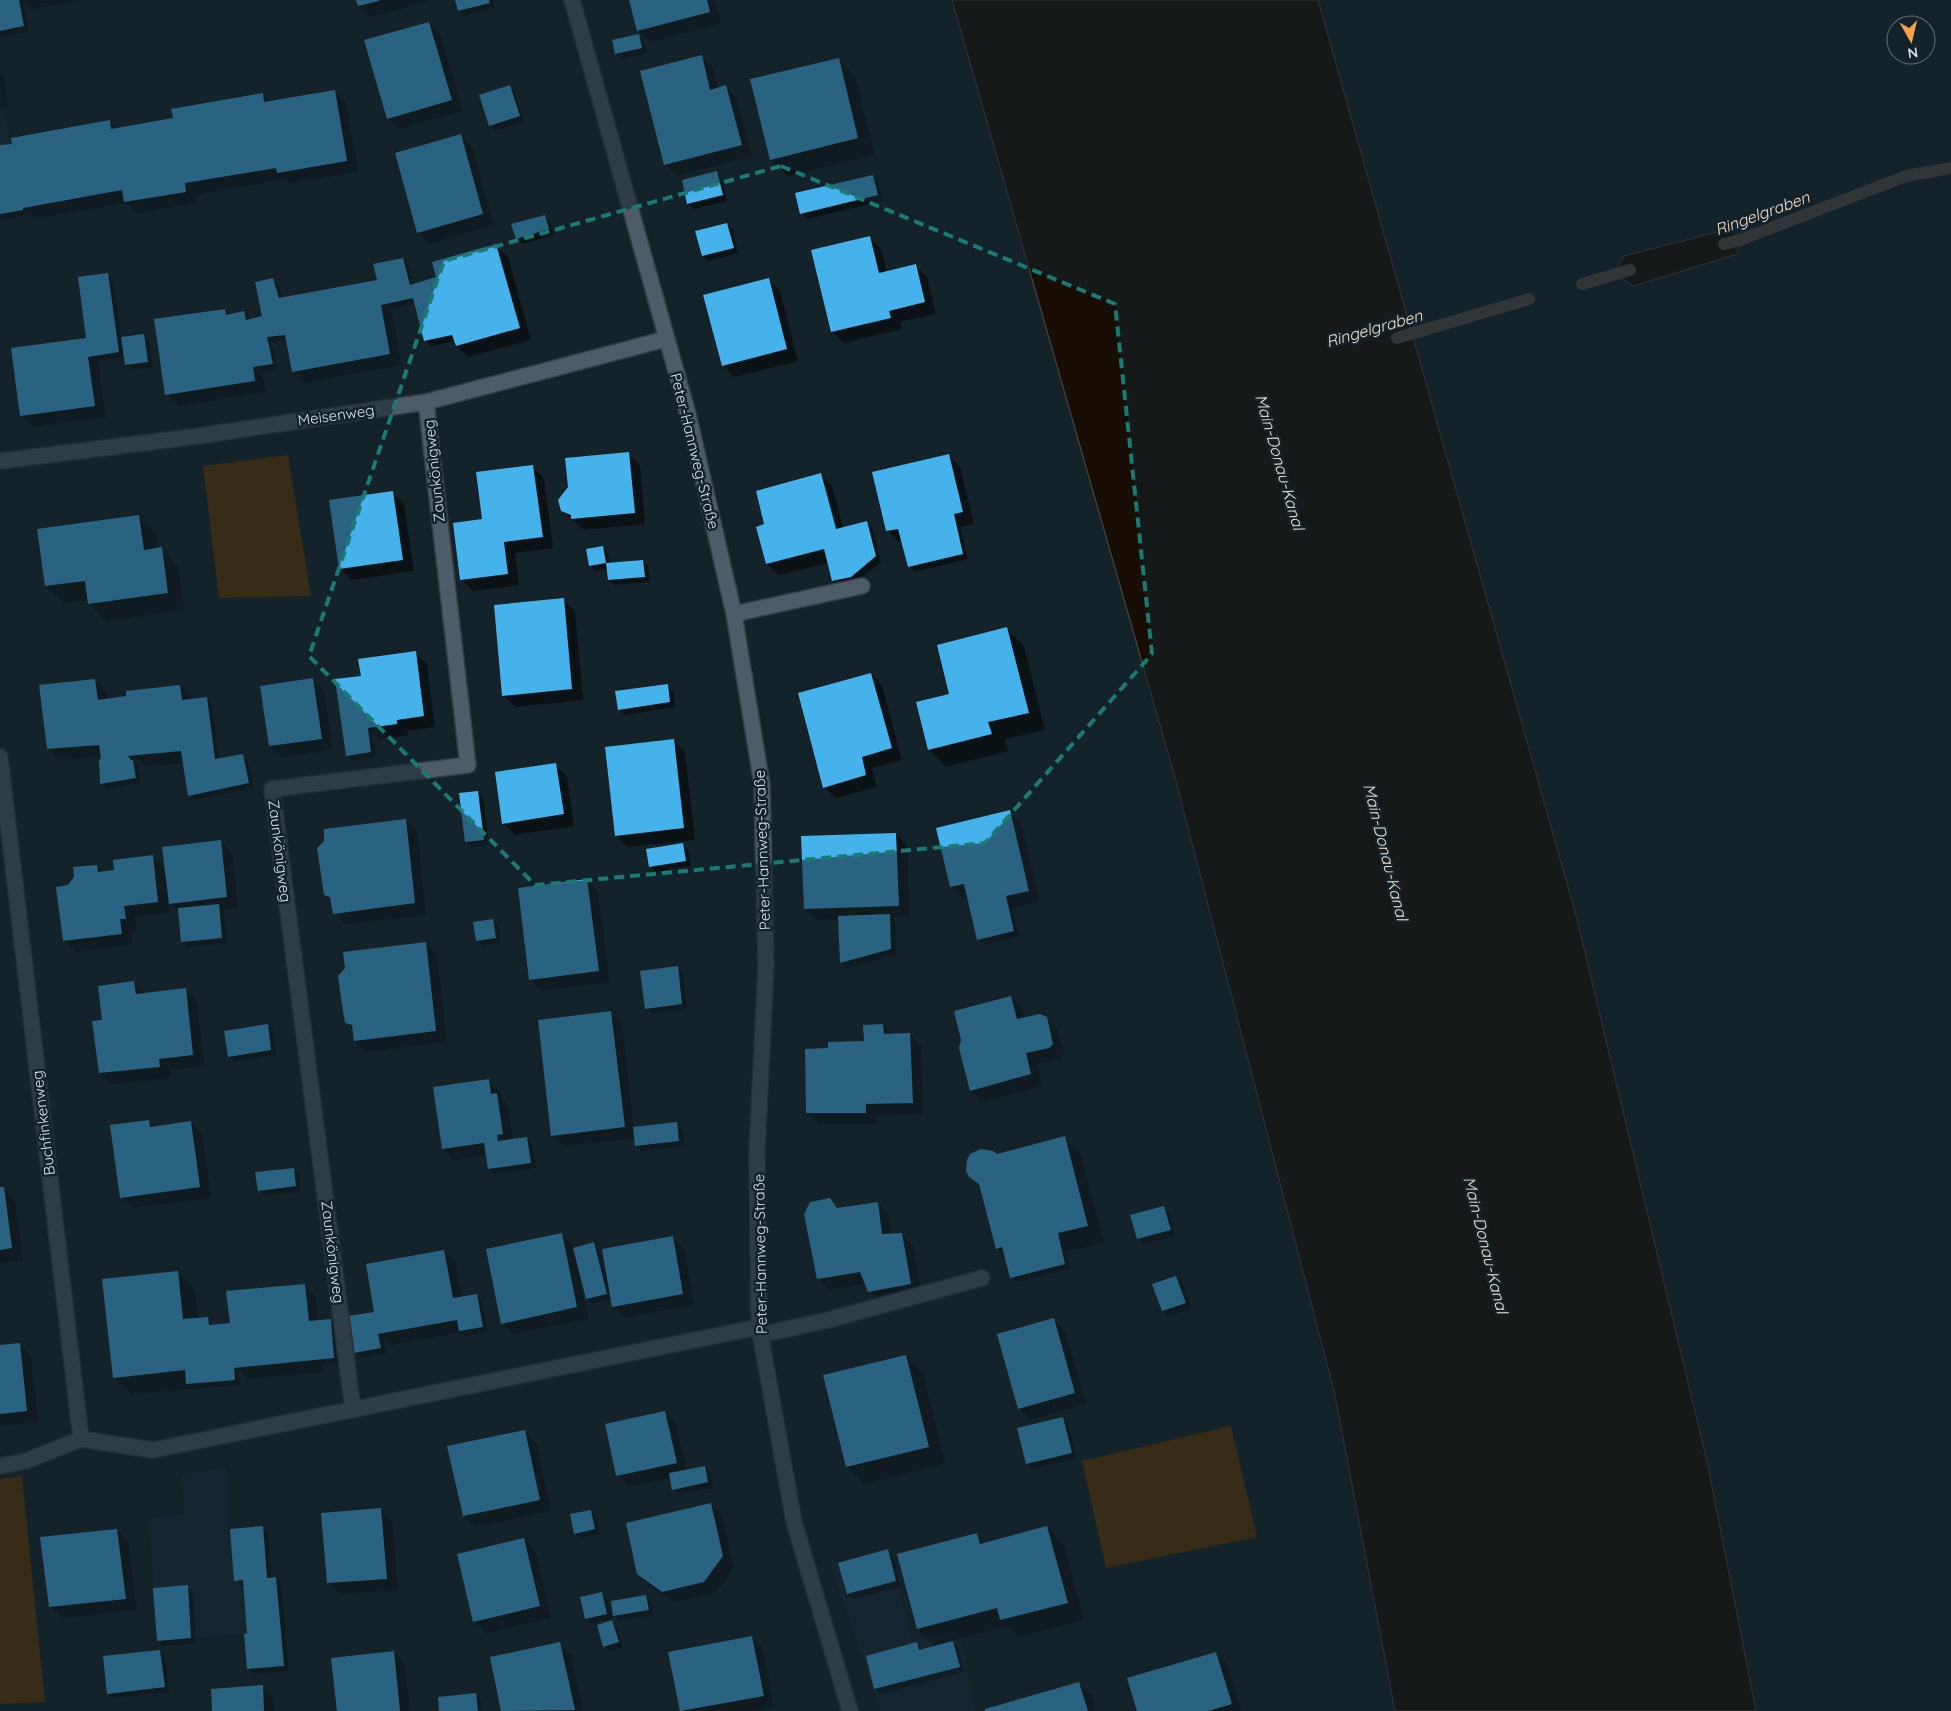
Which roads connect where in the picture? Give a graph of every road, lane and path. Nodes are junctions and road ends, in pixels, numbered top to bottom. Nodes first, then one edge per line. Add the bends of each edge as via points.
1 (572, 0) edge
2 (666, 339) junction
3 (426, 402) junction
4 (0, 461) edge
5 (862, 586) dead end
6 (734, 614) junction
7 (0, 757) edge
8 (3, 808) edge
9 (982, 1278) dead end
10 (760, 1331) junction
11 (353, 1410) junction
12 (81, 1439) junction
13 (0, 1466) edge
14 (850, 1711) edge

1 - 2 street, Peter-Hannweg-Straße
2 - 3 street, Meisenweg
2 - 6 street, Peter-Hannweg-Straße via 688,414
3 - 4 street, Meisenweg
3 - 11 street, Zaunkönigweg via 468,765 272,789
5 - 6 street
6 - 10 street, Peter-Hannweg-Straße via 762,785 766,967 757,1149
7 - 8 street, Buchfinkenweg
8 - 12 street, Buchfinkenweg
9 - 10 street via 828,1320
10 - 11 street
10 - 14 street, Peter-Hannweg-Straße via 794,1522
11 - 12 street via 153,1450
12 - 13 street via 26,1461

